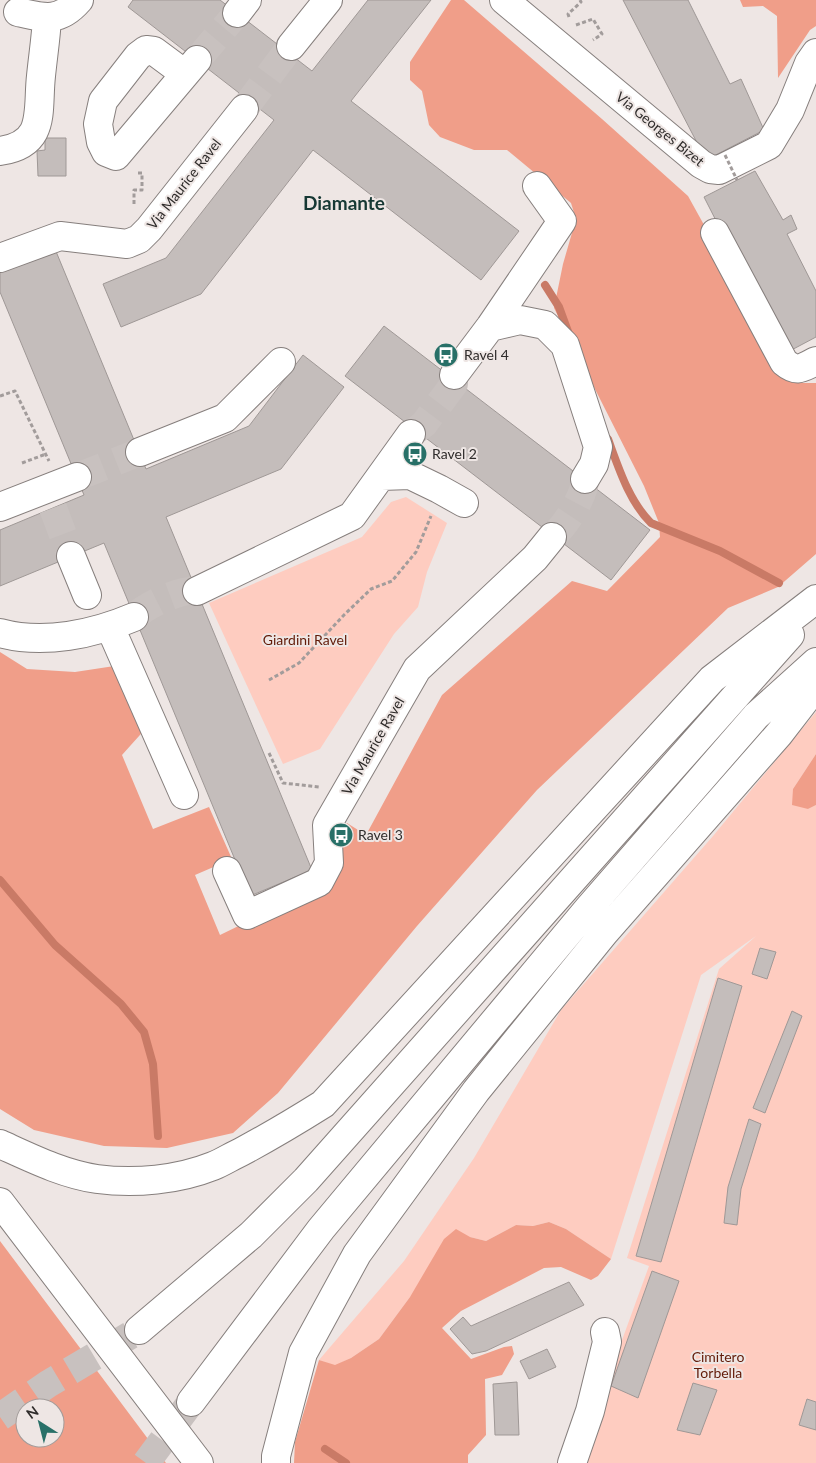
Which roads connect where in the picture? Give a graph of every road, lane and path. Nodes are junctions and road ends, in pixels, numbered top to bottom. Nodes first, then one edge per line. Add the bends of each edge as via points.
1 (79, 0) edge
2 (328, 0) edge
3 (504, 0) edge
4 (26, 12) edge
5 (291, 46) tunnel mouth
6 (816, 53) edge
7 (244, 109) tunnel mouth
8 (131, 137) junction
9 (0, 151) edge
10 (725, 155) dead end
11 (738, 180) dead end
12 (537, 186) dead end
13 (715, 233) dead end
14 (139, 239) junction
15 (0, 258) edge
16 (490, 326) junction
17 (816, 361) edge
18 (281, 362) dead end
19 (454, 375) tunnel mouth
20 (0, 396) edge
21 (411, 434) tunnel mouth
22 (140, 452) tunnel mouth
23 (46, 454) junction
24 (22, 464) dead end
25 (381, 476) junction
26 (585, 479) tunnel mouth
27 (59, 489) joint
28 (439, 489) junction
29 (464, 503) dead end
30 (0, 507) edge
31 (552, 537) tunnel mouth
32 (71, 556) tunnel mouth
33 (197, 591) tunnel mouth
34 (87, 595) dead end
35 (816, 599) edge
36 (816, 606) edge
37 (0, 633) edge
38 (816, 662) edge
39 (269, 680) dead end
40 (816, 686) edge
41 (269, 753) dead end
42 (347, 790) junction
43 (184, 795) dead end
44 (227, 871) dead end
45 (0, 1144) edge
46 (0, 1202) edge
47 (138, 1330) tunnel mouth
48 (605, 1332) dead end
49 (191, 1402) tunnel mouth
50 (199, 1463) edge
51 (276, 1463) edge
52 (572, 1463) edge

1 - 4 main road via 65,13
2 - 5 main road
3 - 6 main road, Via Georges Bizet via 710,169 719,170 769,145 790,110
4 - 9 main road via 37,128 22,144
7 - 14 main road, Via Maurice Ravel
8 - 8 main road via 191,67 154,51 146,50 138,56 103,101 98,124 106,152 116,156
8 - 14 path via 134,173 142,173 142,190 134,190 134,210 140,210
10 - 11 path, bridge
12 - 16 main road via 562,221
13 - 17 main road via 784,362 800,369
14 - 15 main road, Via Maurice Ravel via 127,244 60,236
16 - 19 main road
16 - 26 main road via 520,320 545,325 564,345 598,447 594,464
18 - 22 main road via 225,418
20 - 23 path via 15,391
21 - 25 main road
23 - 24 path
23 - 27 path
25 - 28 main road via 410,476
25 - 33 main road via 352,516
27 - 30 main road
28 - 29 main road
28 - 39 path via 430,522 416,552 392,581 371,589 299,663
31 - 42 main road, Via Maurice Ravel via 535,558 417,669
32 - 34 main road
35 - 45 main road via 712,679 323,1104 275,1134 213,1166 172,1178 96,1179 37,1161
36 - 47 main road via 306,1180 251,1235
37 - 43 main road via 16,638 51,638 122,622
38 - 49 main road via 756,716 588,909 321,1229
40 - 51 main road via 780,734 605,932 476,1091 357,1254 303,1353
41 - 42 path via 284,783
42 - 44 main road, Via Maurice Ravel via 327,825 329,863 319,882 247,915
46 - 50 main road
48 - 52 main road via 607,1342 590,1411

